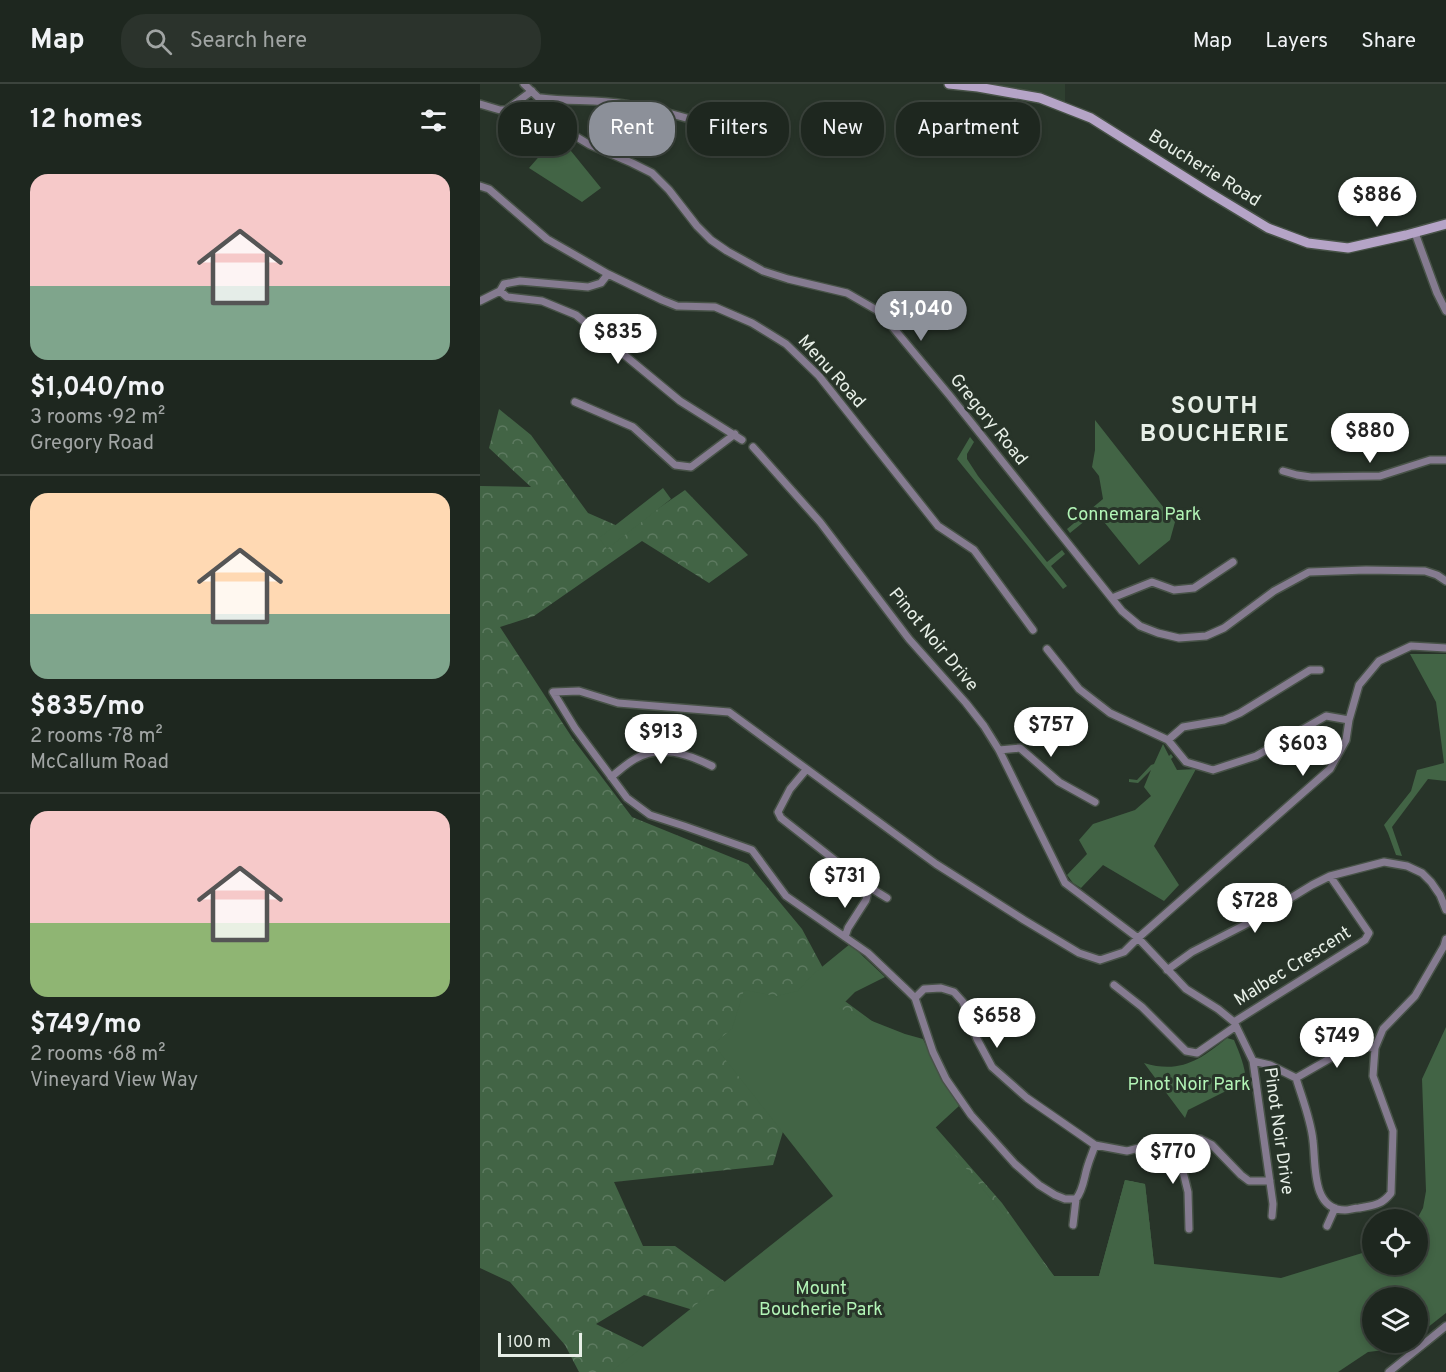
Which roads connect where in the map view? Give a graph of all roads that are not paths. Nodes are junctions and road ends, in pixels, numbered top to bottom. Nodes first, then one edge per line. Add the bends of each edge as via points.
1 (524, 84) edge
2 (949, 84) edge
3 (532, 91) junction
4 (540, 98) junction
5 (480, 104) edge
6 (687, 119) edge
7 (480, 186) edge
8 (1446, 224) edge
9 (1415, 233) junction
10 (608, 274) junction
11 (500, 291) junction
12 (480, 301) edge
13 (1446, 311) edge
14 (575, 402) dead end
15 (735, 434) junction
16 (742, 440) dead end
17 (753, 447) dead end
18 (1446, 460) edge
19 (1283, 471) dead end
20 (1233, 562) dead end
21 (1446, 581) edge
22 (1112, 598) junction
23 (1033, 630) dead end
24 (1446, 648) edge
25 (1047, 649) dead end
26 (1320, 670) dead end
27 (1349, 720) junction
28 (1168, 740) junction
29 (999, 750) junction
30 (712, 766) dead end
31 (806, 770) junction
32 (611, 777) junction
33 (1095, 802) dead end
34 (1330, 876) junction
35 (869, 887) junction
36 (887, 898) dead end
37 (1446, 910) edge
38 (845, 937) junction
39 (1138, 938) junction
40 (1446, 939) edge
41 (1167, 970) junction
42 (1114, 985) dead end
43 (915, 998) junction
44 (1235, 1024) junction
45 (1375, 1048) junction
46 (1253, 1061) junction
47 (1296, 1078) junction
48 (1175, 1139) junction
49 (1095, 1145) junction
50 (1270, 1180) junction
51 (1076, 1199) junction
52 (1335, 1208) junction
53 (1272, 1216) dead end
54 (1073, 1225) dead end
55 (1327, 1226) dead end
56 (1189, 1229) dead end
57 (1446, 1326) edge
58 (1389, 1372) edge

1 - 3 street, Gregory Road
2 - 9 main road, Boucherie Road via 1040,98 1091,118 1268,228 1308,243 1348,248
3 - 4 street, Gregory Road
3 - 5 street via 506,110
4 - 6 street via 624,104
4 - 22 street, Gregory Road via 570,133 652,173 697,226 727,251 763,271 847,293 880,312
7 - 10 street, Menu Road via 489,189 547,239
8 - 9 main road, Boucherie Road
9 - 13 street
10 - 11 street via 602,283 588,286 520,281 504,284
10 - 23 street, Menu Road via 677,306 715,306 786,344 819,376 938,526 974,550
11 - 12 street
11 - 15 street via 507,297 542,301 576,315 680,401
14 - 15 street via 633,427 675,465 692,467
15 - 16 street
17 - 29 street, Pinot Noir Drive via 820,522 909,639 966,703
18 - 19 street via 1430,460 1380,476 1311,477
20 - 22 street via 1194,588 1174,590 1152,582
21 - 22 street, Gregory Road via 1425,571 1309,572 1274,591 1224,628 1206,636 1179,638 1140,626
24 - 27 street via 1411,646 1379,661 1359,685
25 - 28 street via 1079,689 1110,713
26 - 28 street via 1310,670 1240,713 1183,727
27 - 28 street via 1326,716 1256,756 1213,770 1185,762
27 - 39 street via 1346,740 1330,769
29 - 33 street via 1020,748 1059,782
29 - 39 street, Pinot Noir Drive via 1065,883
30 - 32 street via 694,756 652,753
31 - 32 street via 729,712 618,704 579,691 553,692
31 - 35 street via 778,812 781,818
31 - 39 street via 936,864 1079,953 1100,960 1124,952
32 - 38 street via 627,798 650,816 752,850 786,896
34 - 37 street via 1384,862 1407,866 1431,882
34 - 41 street via 1192,952
34 - 44 street, Malbec Crescent via 1368,933 1365,940
35 - 36 street
35 - 38 street
38 - 43 street via 868,953
39 - 41 street, Pinot Noir Drive
40 - 45 street via 1415,996 1383,1029
41 - 44 street, Pinot Noir Drive via 1186,989
42 - 44 street via 1186,1051 1197,1053
43 - 49 street via 924,989 954,992 963,1002 992,1066 1027,1098
43 - 51 street via 945,1079 971,1115 1039,1185 1054,1195
44 - 46 street, Pinot Noir Drive
45 - 47 street via 1350,1047
45 - 52 street via 1373,1076 1393,1131 1392,1193 1379,1204
46 - 47 street
46 - 50 street, Pinot Noir Drive
47 - 52 street via 1313,1139 1317,1184 1321,1195
48 - 49 street via 1127,1151
48 - 50 street via 1200,1139 1212,1144 1249,1181
48 - 56 street via 1188,1192
49 - 51 street
50 - 53 street, Pinot Noir Drive
51 - 54 street
52 - 55 street
57 - 58 street

